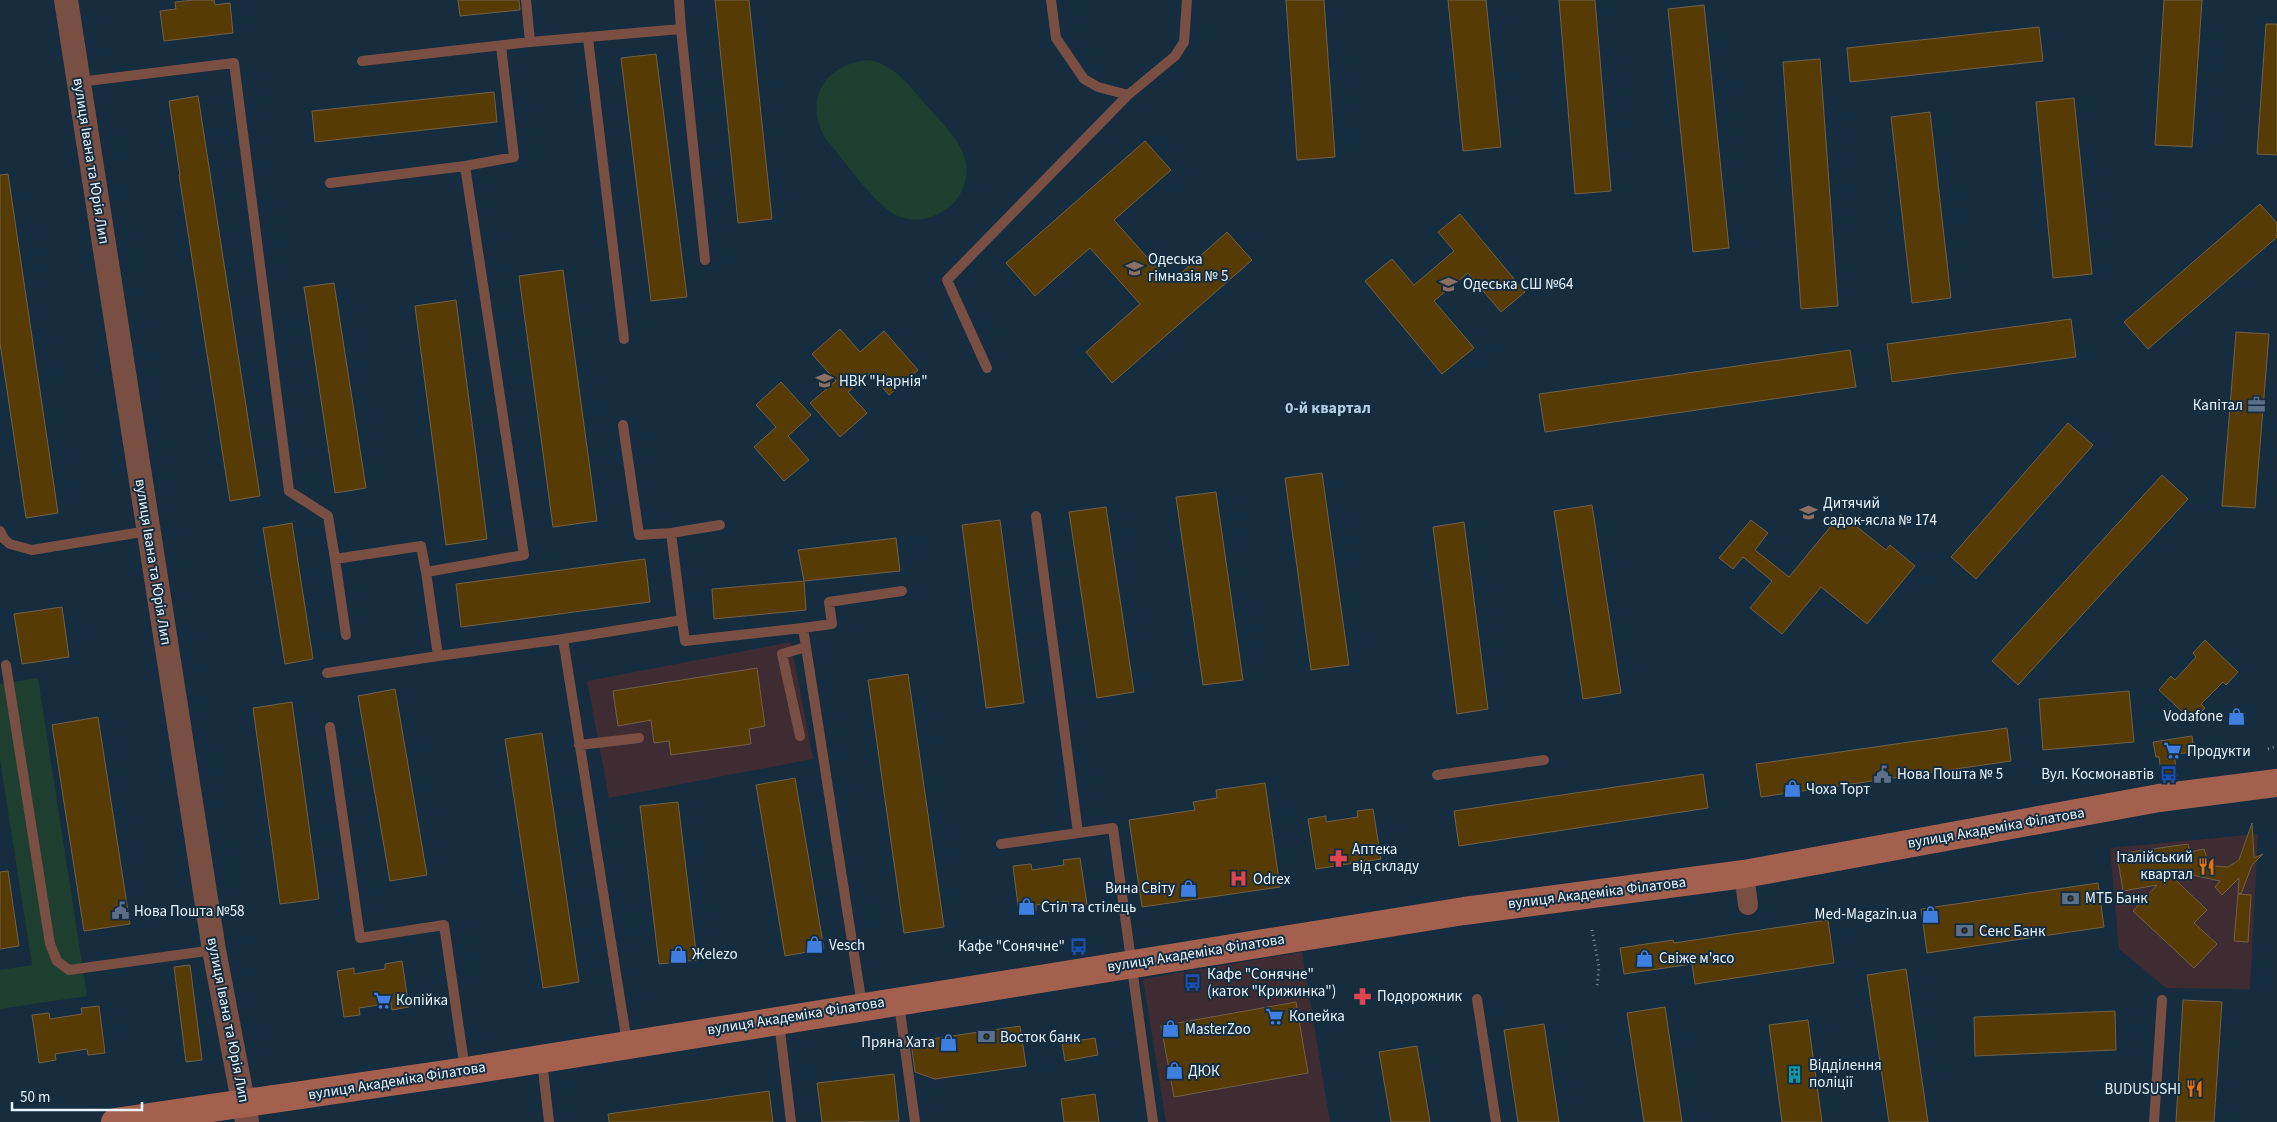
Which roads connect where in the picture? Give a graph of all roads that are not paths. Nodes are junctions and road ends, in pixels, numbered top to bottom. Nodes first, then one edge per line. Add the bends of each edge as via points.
1 (66, 0) edge
2 (526, 0) edge
3 (679, 0) edge
4 (1051, 0) edge
5 (1188, 0) edge
6 (681, 29) junction
7 (588, 38) junction
8 (530, 42) junction
9 (501, 46) junction
10 (362, 61) dead end
11 (79, 82) junction
12 (1128, 95) junction
13 (465, 166) junction
14 (330, 182) dead end
15 (705, 260) dead end
16 (624, 339) dead end
17 (987, 368) dead end
18 (623, 425) dead end
19 (1036, 516) dead end
20 (720, 525) dead end
21 (0, 531) edge
22 (148, 531) junction
23 (670, 533) junction
24 (334, 559) junction
25 (426, 572) junction
26 (902, 591) dead end
27 (682, 620) junction
28 (803, 628) junction
29 (346, 635) dead end
30 (563, 639) junction
31 (806, 647) junction
32 (438, 656) junction
33 (6, 665) dead end
34 (327, 673) dead end
35 (330, 727) dead end
36 (800, 736) dead end
37 (640, 738) dead end
38 (579, 745) junction
39 (1544, 760) dead end
40 (1437, 775) dead end
41 (2277, 783) edge
42 (1078, 833) junction
43 (1001, 844) dead end
44 (1744, 874) junction
45 (1748, 905) dead end
46 (214, 950) junction
47 (1131, 964) junction
48 (1477, 999) dead end
49 (898, 1000) junction
50 (2162, 1000) dead end
51 (862, 1006) junction
52 (779, 1019) junction
53 (627, 1043) junction
54 (541, 1058) junction
55 (466, 1070) junction
56 (246, 1113) edge
57 (115, 1122) edge
58 (549, 1122) edge
59 (791, 1122) edge
60 (915, 1122) edge
61 (1153, 1122) edge
62 (1496, 1122) edge
63 (2154, 1122) edge

1 - 11 street, вулиця Івана та Юрія Лип
2 - 8 lane
3 - 6 lane
4 - 12 lane via 1056,38 1079,73 1098,87
5 - 12 lane via 1184,42 1175,56
6 - 7 lane
6 - 15 lane
7 - 8 lane
7 - 16 lane
8 - 9 lane
9 - 10 lane
9 - 13 lane via 514,157
11 - 22 street, вулиця Івана та Юрія Лип
11 - 24 lane via 234,62 289,491 328,516
12 - 17 lane via 947,280
13 - 14 lane
13 - 25 lane via 524,555
18 - 23 lane via 639,535
19 - 42 lane
20 - 23 lane
21 - 22 lane via 10,544 32,550
22 - 46 street, вулиця Івана та Юрія Лип
23 - 27 lane
24 - 25 lane via 420,546
24 - 29 lane
25 - 32 lane
26 - 28 lane via 829,602 832,624
27 - 28 lane via 685,641
27 - 30 lane
28 - 31 lane
30 - 32 lane
30 - 38 lane
31 - 36 lane via 782,654
31 - 51 lane
32 - 34 lane
33 - 46 lane via 50,944 57,961 69,970
35 - 55 lane via 360,938 444,925
37 - 38 lane
38 - 53 lane
39 - 40 lane
41 - 44 main road, вулиця Академіка Філатова via 2159,798
42 - 43 lane
42 - 47 lane via 1113,828
44 - 45 street
44 - 47 main road, вулиця Академіка Філатова via 1464,911
46 - 56 street, вулиця Івана та Юрія Лип
47 - 49 main road, вулиця Академіка Філатова
47 - 61 lane
48 - 62 lane
49 - 51 main road, вулиця Академіка Філатова
49 - 60 lane
50 - 63 lane
51 - 52 main road, вулиця Академіка Філатова
52 - 53 main road, вулиця Академіка Філатова
52 - 59 lane
53 - 54 main road, вулиця Академіка Філатова
54 - 55 main road, вулиця Академіка Філатова
54 - 58 lane
55 - 56 main road, вулиця Академіка Філатова
56 - 57 main road, вулиця Академіка Філатова

